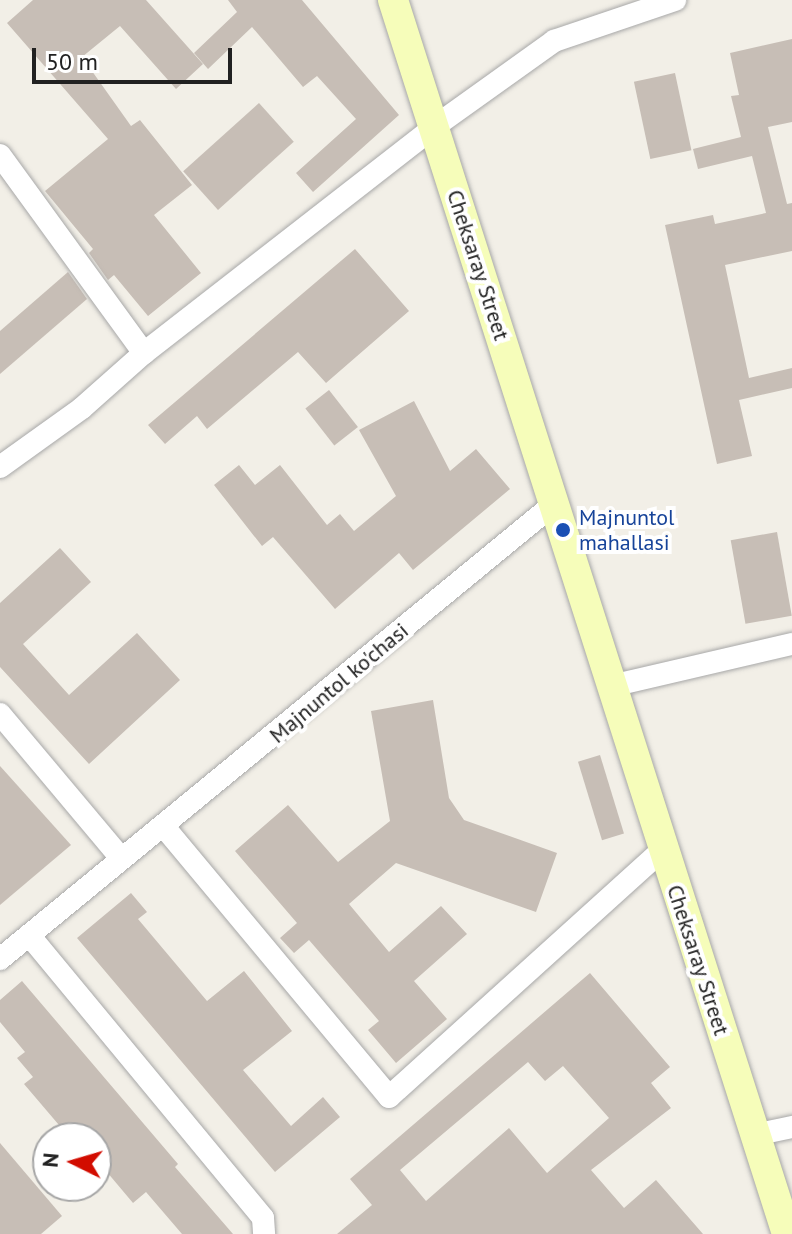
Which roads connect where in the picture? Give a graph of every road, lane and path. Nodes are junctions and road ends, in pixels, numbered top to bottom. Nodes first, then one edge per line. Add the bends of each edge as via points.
1 (393, 0) edge
2 (675, 0) edge
3 (434, 127) junction
4 (0, 155) edge
5 (144, 353) junction
6 (0, 467) edge
7 (554, 504) junction
8 (792, 644) edge
9 (611, 686) junction
10 (0, 714) edge
11 (165, 828) junction
12 (662, 850) junction
13 (121, 858) junction
14 (29, 935) junction
15 (0, 959) edge
16 (792, 1127) edge
17 (754, 1135) junction
18 (264, 1234) edge
19 (787, 1234) edge

1 - 3 street, Cheksaray Street
2 - 3 street via 554,41
3 - 5 street
3 - 7 street, Cheksaray Street
4 - 5 street
5 - 6 street via 82,408
7 - 9 street, Cheksaray Street
7 - 11 street, Majnuntol ko'chasi
8 - 9 street
9 - 12 street, Cheksaray Street
10 - 13 street
11 - 12 street via 389,1097
11 - 13 street, Majnuntol ko'chasi
12 - 17 street, Cheksaray Street
13 - 14 street, Majnuntol ko'chasi
14 - 15 street, Majnuntol ko'chasi
14 - 18 street via 263,1218
16 - 17 street
17 - 19 street, Cheksaray Street

